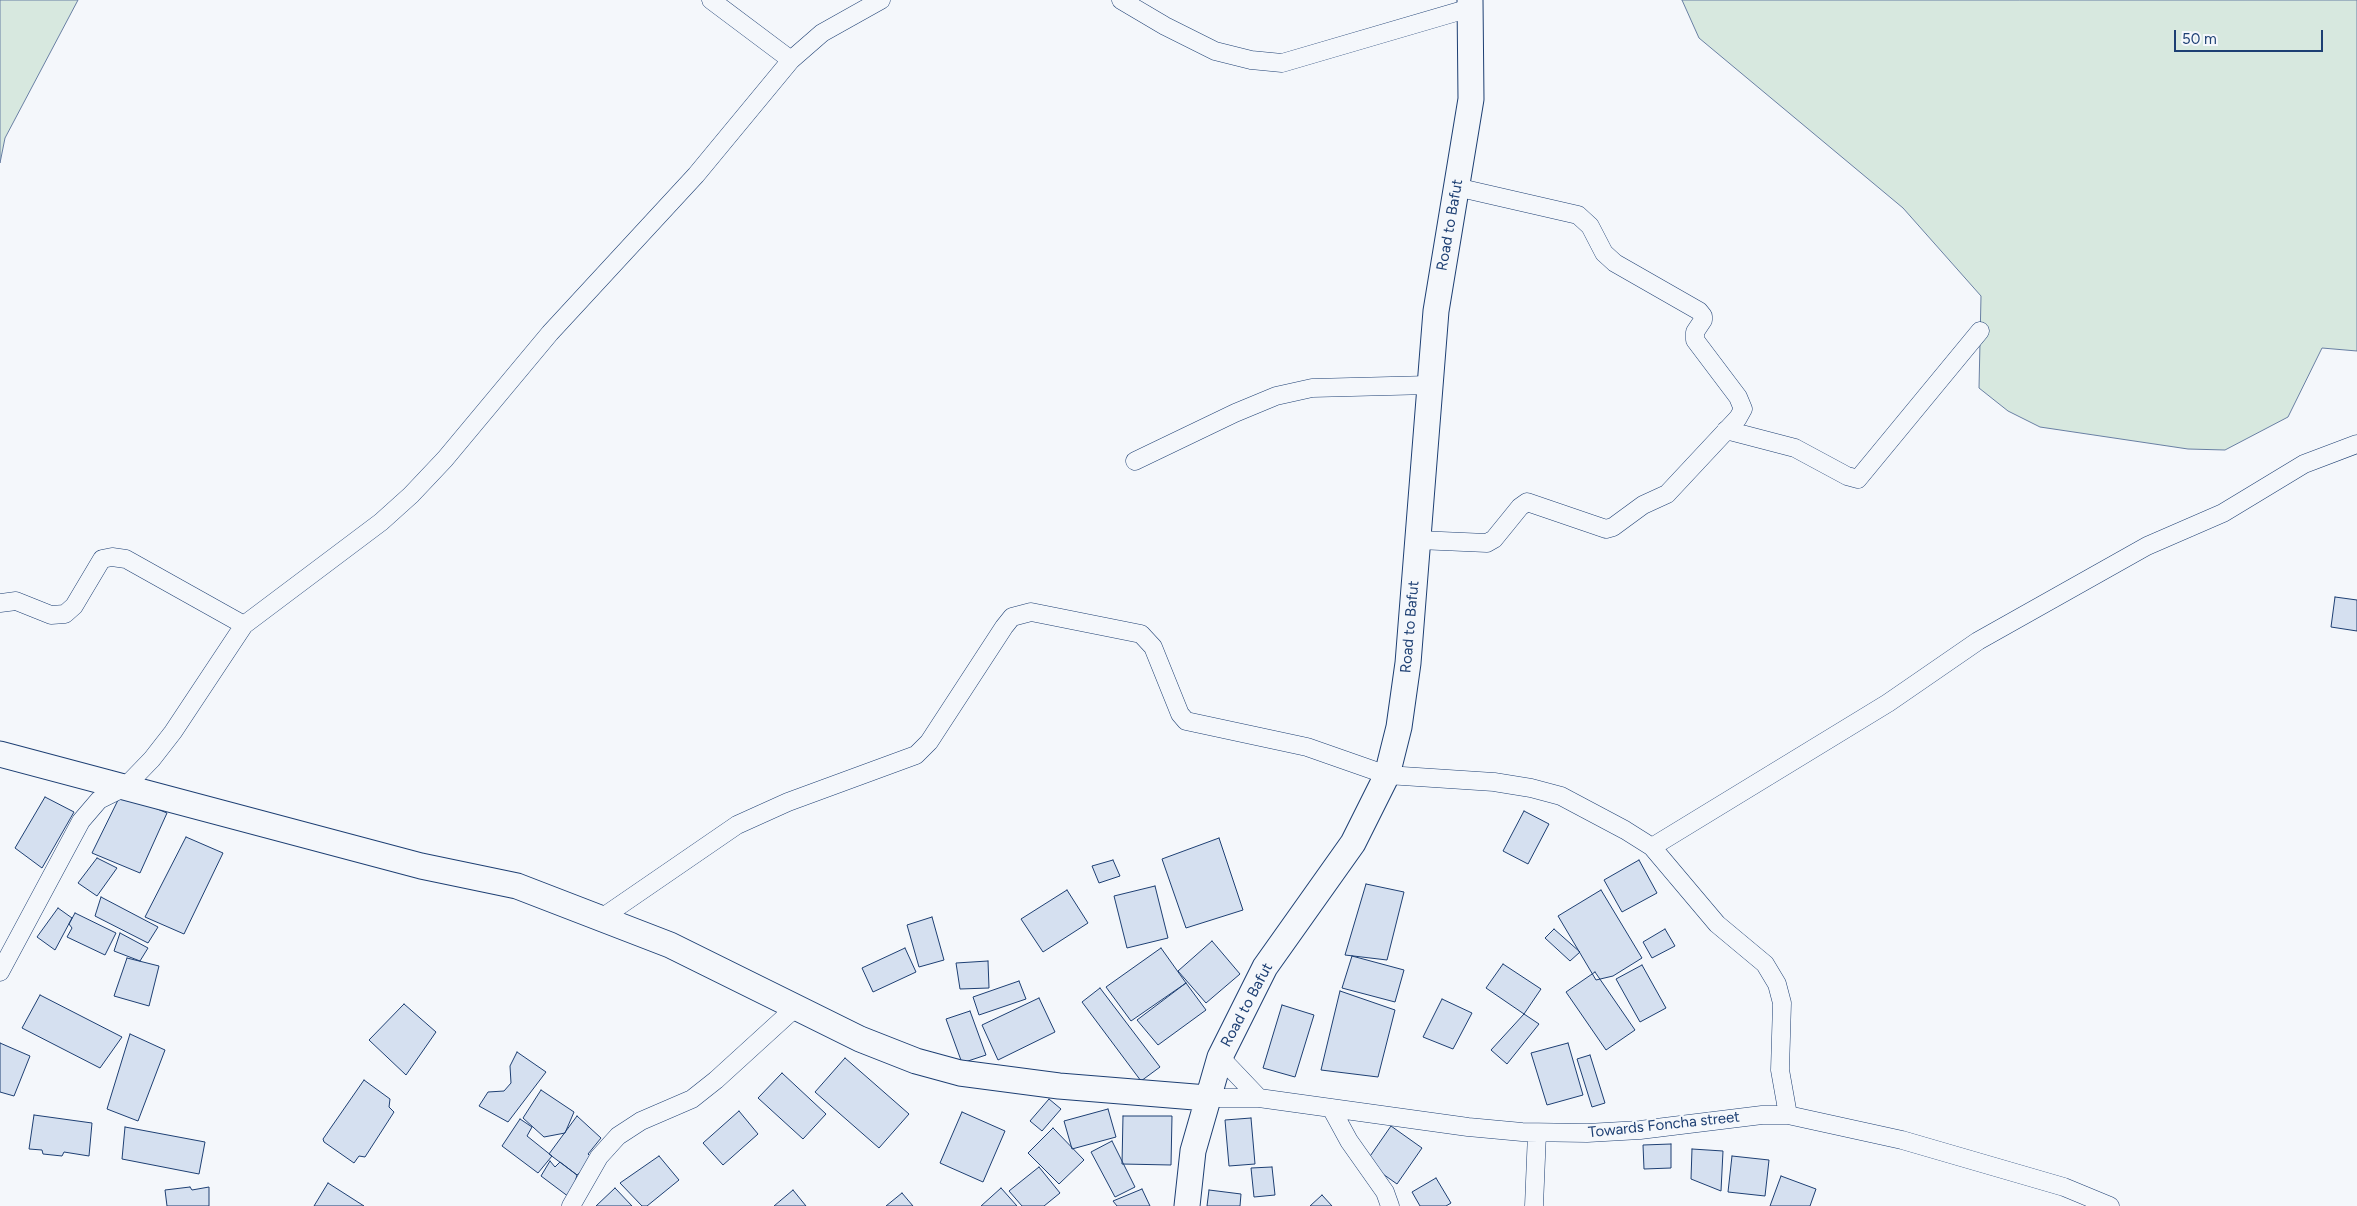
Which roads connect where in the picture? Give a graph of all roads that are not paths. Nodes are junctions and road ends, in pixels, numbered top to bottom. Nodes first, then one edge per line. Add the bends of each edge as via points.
1 (711, 0) edge
2 (881, 0) edge
3 (1121, 0) edge
4 (1470, 4) edge
5 (791, 60) junction
6 (1456, 187) junction
7 (1980, 331) dead end
8 (1430, 385) junction
9 (1726, 430) junction
10 (2357, 444) edge
11 (1135, 461) dead end
12 (1418, 540) junction
13 (0, 604) edge
14 (244, 625) junction
15 (0, 754) edge
16 (1387, 775) junction
17 (125, 788) junction
18 (1652, 847) junction
19 (603, 918) junction
20 (0, 972) edge
21 (794, 1008) junction
22 (1220, 1056) junction
23 (1207, 1098) junction
24 (1258, 1098) junction
25 (1331, 1108) junction
26 (1788, 1115) junction
27 (1537, 1133) junction
28 (571, 1206) edge
29 (1187, 1206) edge
30 (1390, 1206) edge
31 (1534, 1206) edge
32 (2110, 1206) edge

1 - 5 street
2 - 5 street via 822,33
3 - 4 street via 1215,51 1251,60 1282,62
4 - 6 street, Road to Bafut via 1471,99
5 - 14 street via 696,175 550,333 411,495
6 - 8 street, Road to Bafut via 1436,311
6 - 9 street via 1578,215 1590,226 1604,252 1615,263 1699,310 1703,320 1694,332 1695,340 1743,408
7 - 9 street via 1858,479 1795,448
8 - 11 street via 1312,388 1276,396
8 - 12 street, Road to Bafut
9 - 12 street via 1667,494 1643,505 1613,527 1606,529 1528,502 1487,543
10 - 18 street via 2304,464 2223,513 2147,546 1978,641 1888,703
12 - 16 street, Road to Bafut via 1408,663 1399,727
13 - 14 street via 16,601 51,615 65,614 74,606 102,559 112,557 126,559
14 - 17 street via 173,732
15 - 17 street
16 - 18 street via 1494,782 1561,796
16 - 19 street via 1307,747 1186,721 1180,714 1153,647 1141,634 1031,612 1012,617 928,742 916,754 788,802 737,825 698,849
16 - 22 street, Road to Bafut via 1353,843 1265,967
17 - 19 street via 421,866 517,886
17 - 20 street via 99,800 81,821
18 - 26 street via 1717,924 1765,964 1777,984 1782,1003 1780,1070
19 - 21 street via 670,945
21 - 23 street via 860,1040 960,1073 1059,1086
21 - 28 street via 692,1099 641,1121 618,1136 599,1157
22 - 23 street, Road to Bafut
22 - 24 street
23 - 24 street, Towards Foncha street
23 - 29 street, Road to Bafut via 1194,1151
24 - 25 street, Towards Foncha street
25 - 27 street, Towards Foncha street
25 - 30 street via 1385,1192
26 - 27 street, Towards Foncha street via 1762,1115 1640,1130
26 - 32 street, Towards Foncha street via 1902,1140 2064,1187
27 - 31 street

